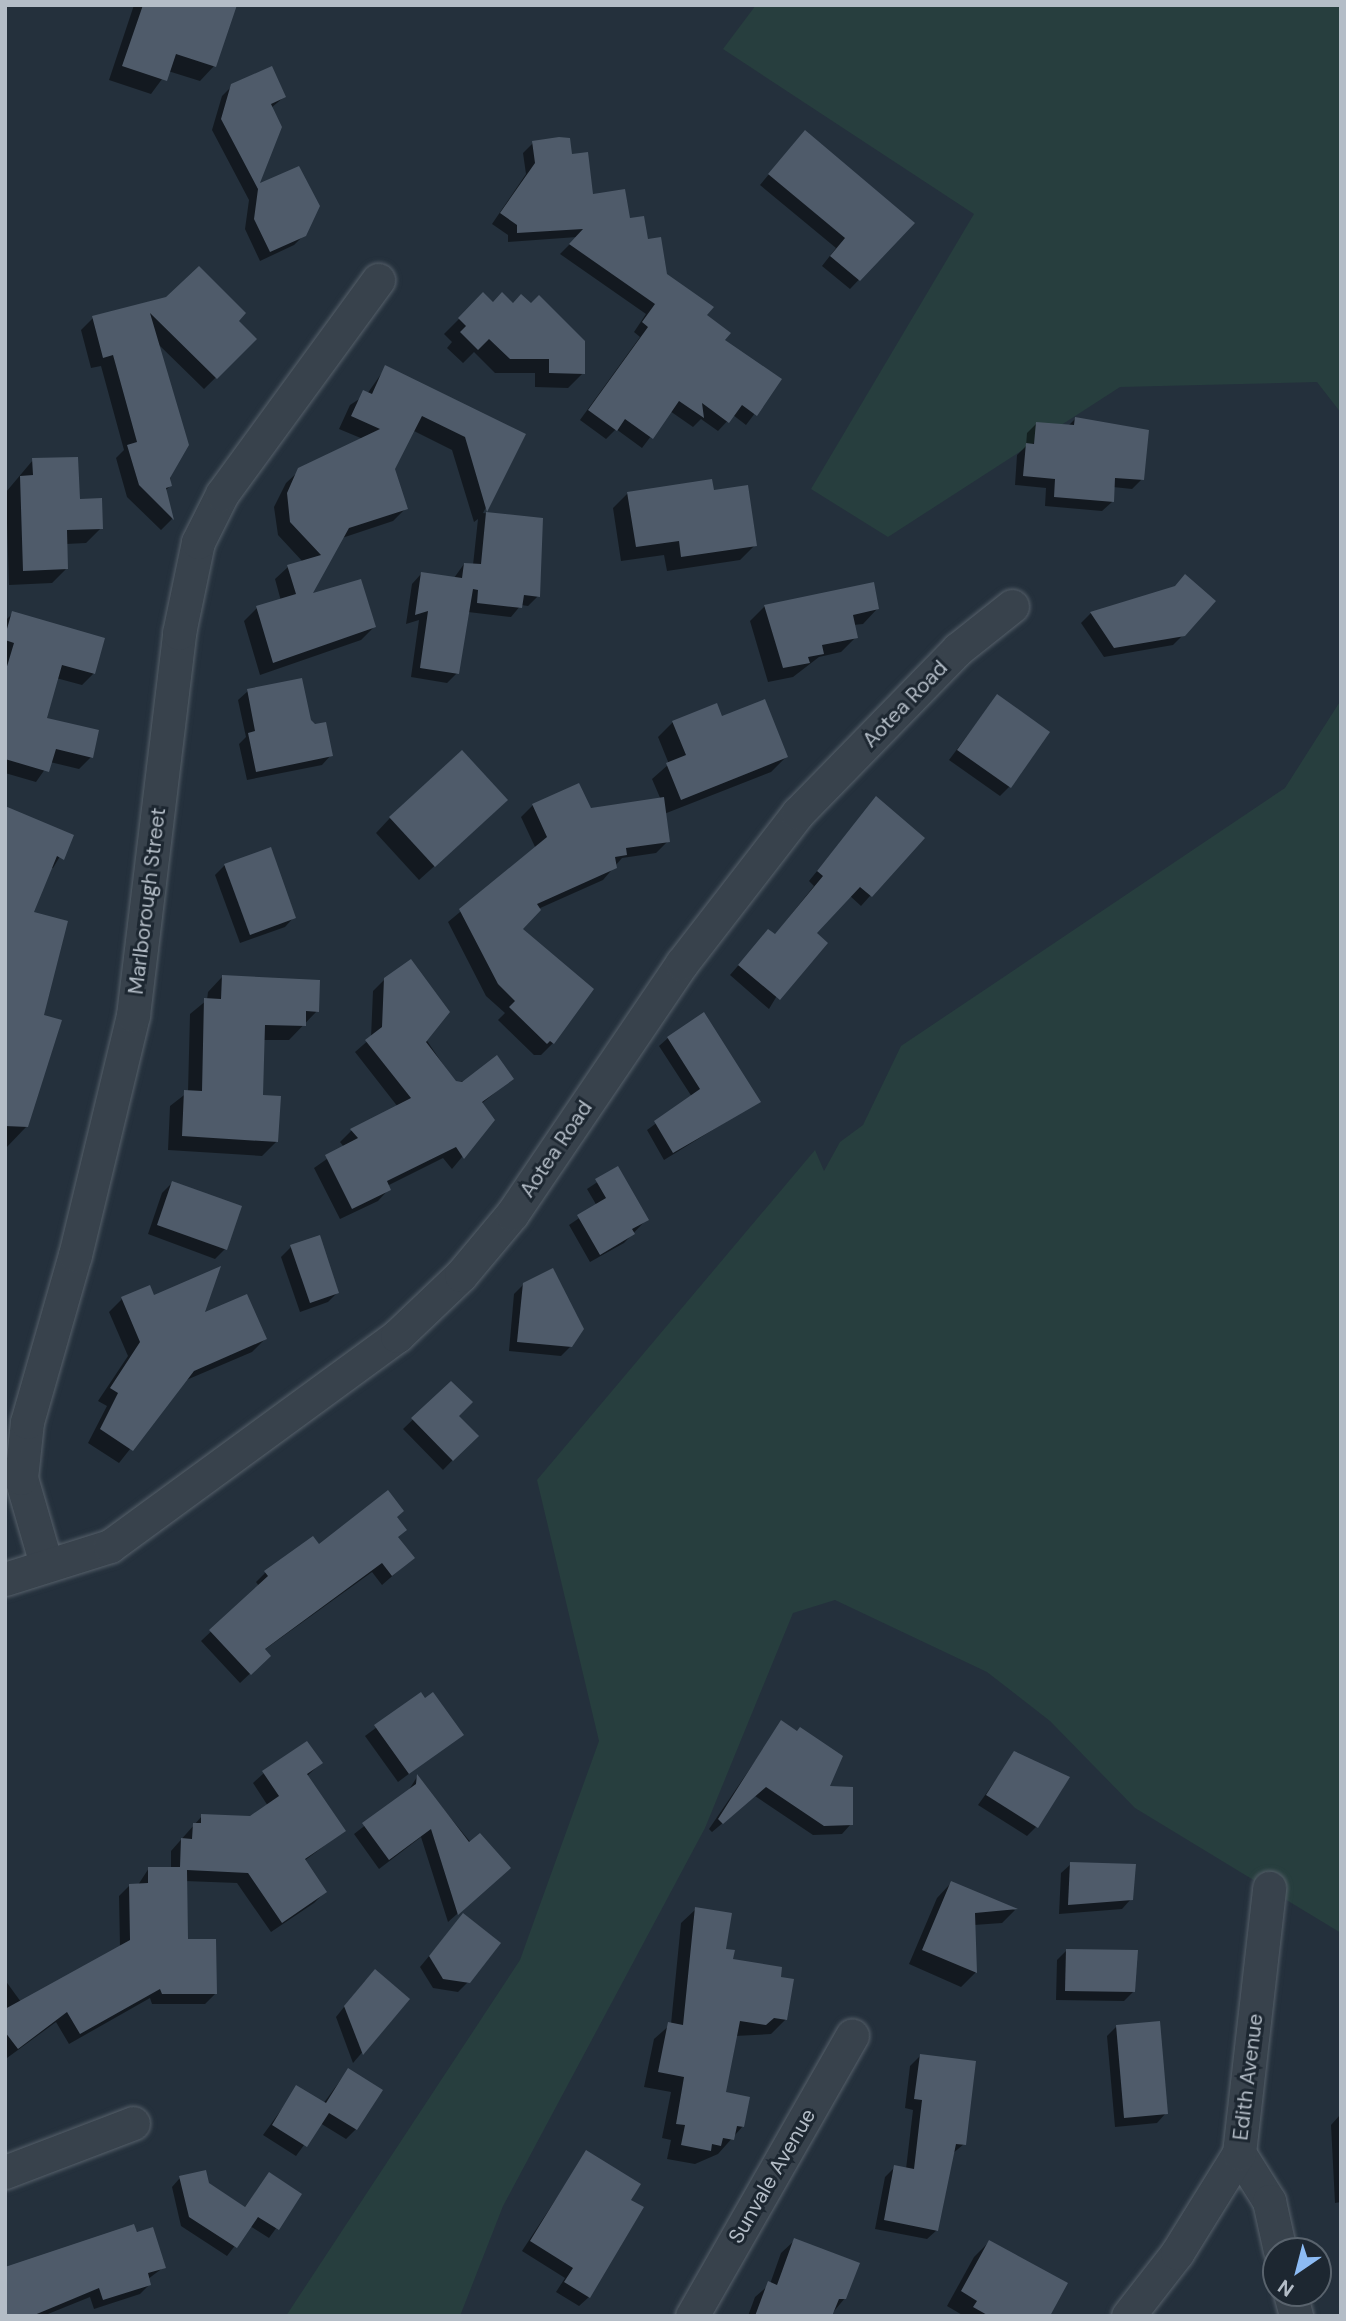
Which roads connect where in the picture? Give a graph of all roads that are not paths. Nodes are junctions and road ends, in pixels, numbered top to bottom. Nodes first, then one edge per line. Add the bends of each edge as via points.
1 (378, 280) dead end
2 (1012, 606) dead end
3 (46, 1564) junction
4 (5, 1579) edge
5 (1269, 1888) dead end
6 (852, 2035) dead end
7 (133, 2123) dead end
8 (1239, 2152) junction
9 (5, 2172) edge
10 (1277, 2237) edge
11 (692, 2316) edge
12 (1128, 2316) edge

1 - 3 street, Marlborough Street via 222,494 198,542 179,633 133,1015 75,1255 27,1422 21,1478
2 - 3 street, Aotea Road via 958,649 798,813 682,963 512,1214 461,1275 397,1336 110,1546
3 - 4 street, Aotea Road
5 - 8 street, Edith Avenue
6 - 11 street, Sunvale Avenue
7 - 9 street
8 - 10 street via 1269,2200
8 - 12 street, Edith Avenue via 1177,2253

